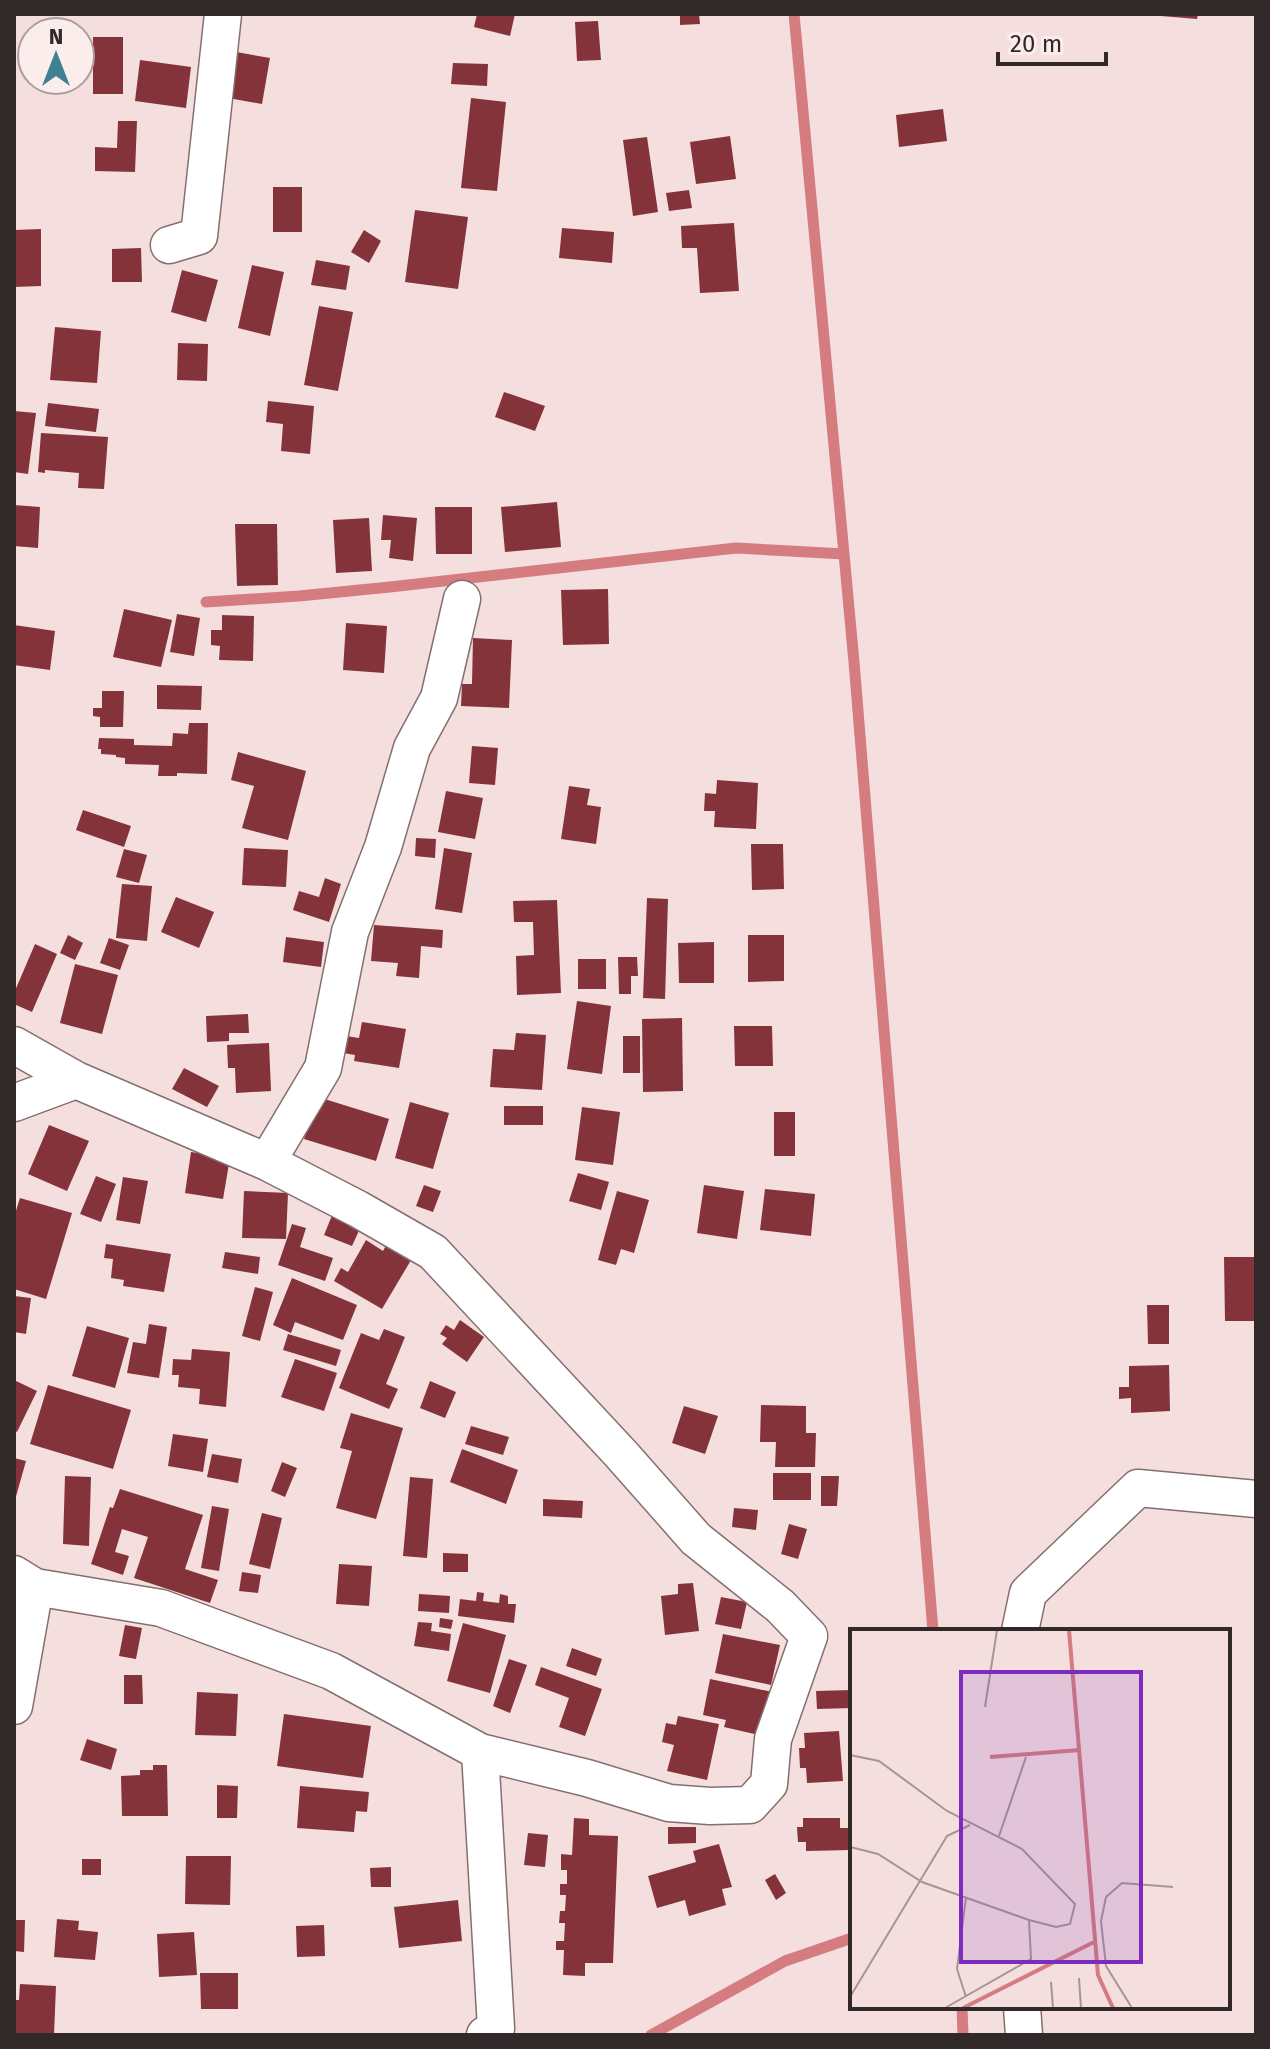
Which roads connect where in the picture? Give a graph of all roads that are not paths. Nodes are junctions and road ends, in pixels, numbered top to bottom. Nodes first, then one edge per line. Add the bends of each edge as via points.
1 (223, 14) edge
2 (169, 245) dead end
3 (462, 599) dead end
4 (14, 1045) edge
5 (76, 1080) junction
6 (14, 1103) edge
7 (267, 1162) junction
8 (1256, 1499) edge
9 (25, 1580) edge
10 (1020, 1629) edge
11 (14, 1706) edge
12 (480, 1752) junction
13 (1022, 2009) edge
14 (485, 2035) edge
15 (1024, 2035) edge

1 - 2 street via 199,236
3 - 7 street via 439,698 412,748 383,847 350,932 323,1068
4 - 5 street
5 - 6 street
5 - 7 street
7 - 12 street via 433,1252 696,1539 809,1636 773,1739 769,1784 750,1805 669,1803
8 - 10 street via 1138,1488 1028,1593
9 - 11 street
9 - 12 street via 161,1608 303,1660
12 - 14 street via 496,2028
13 - 15 street

